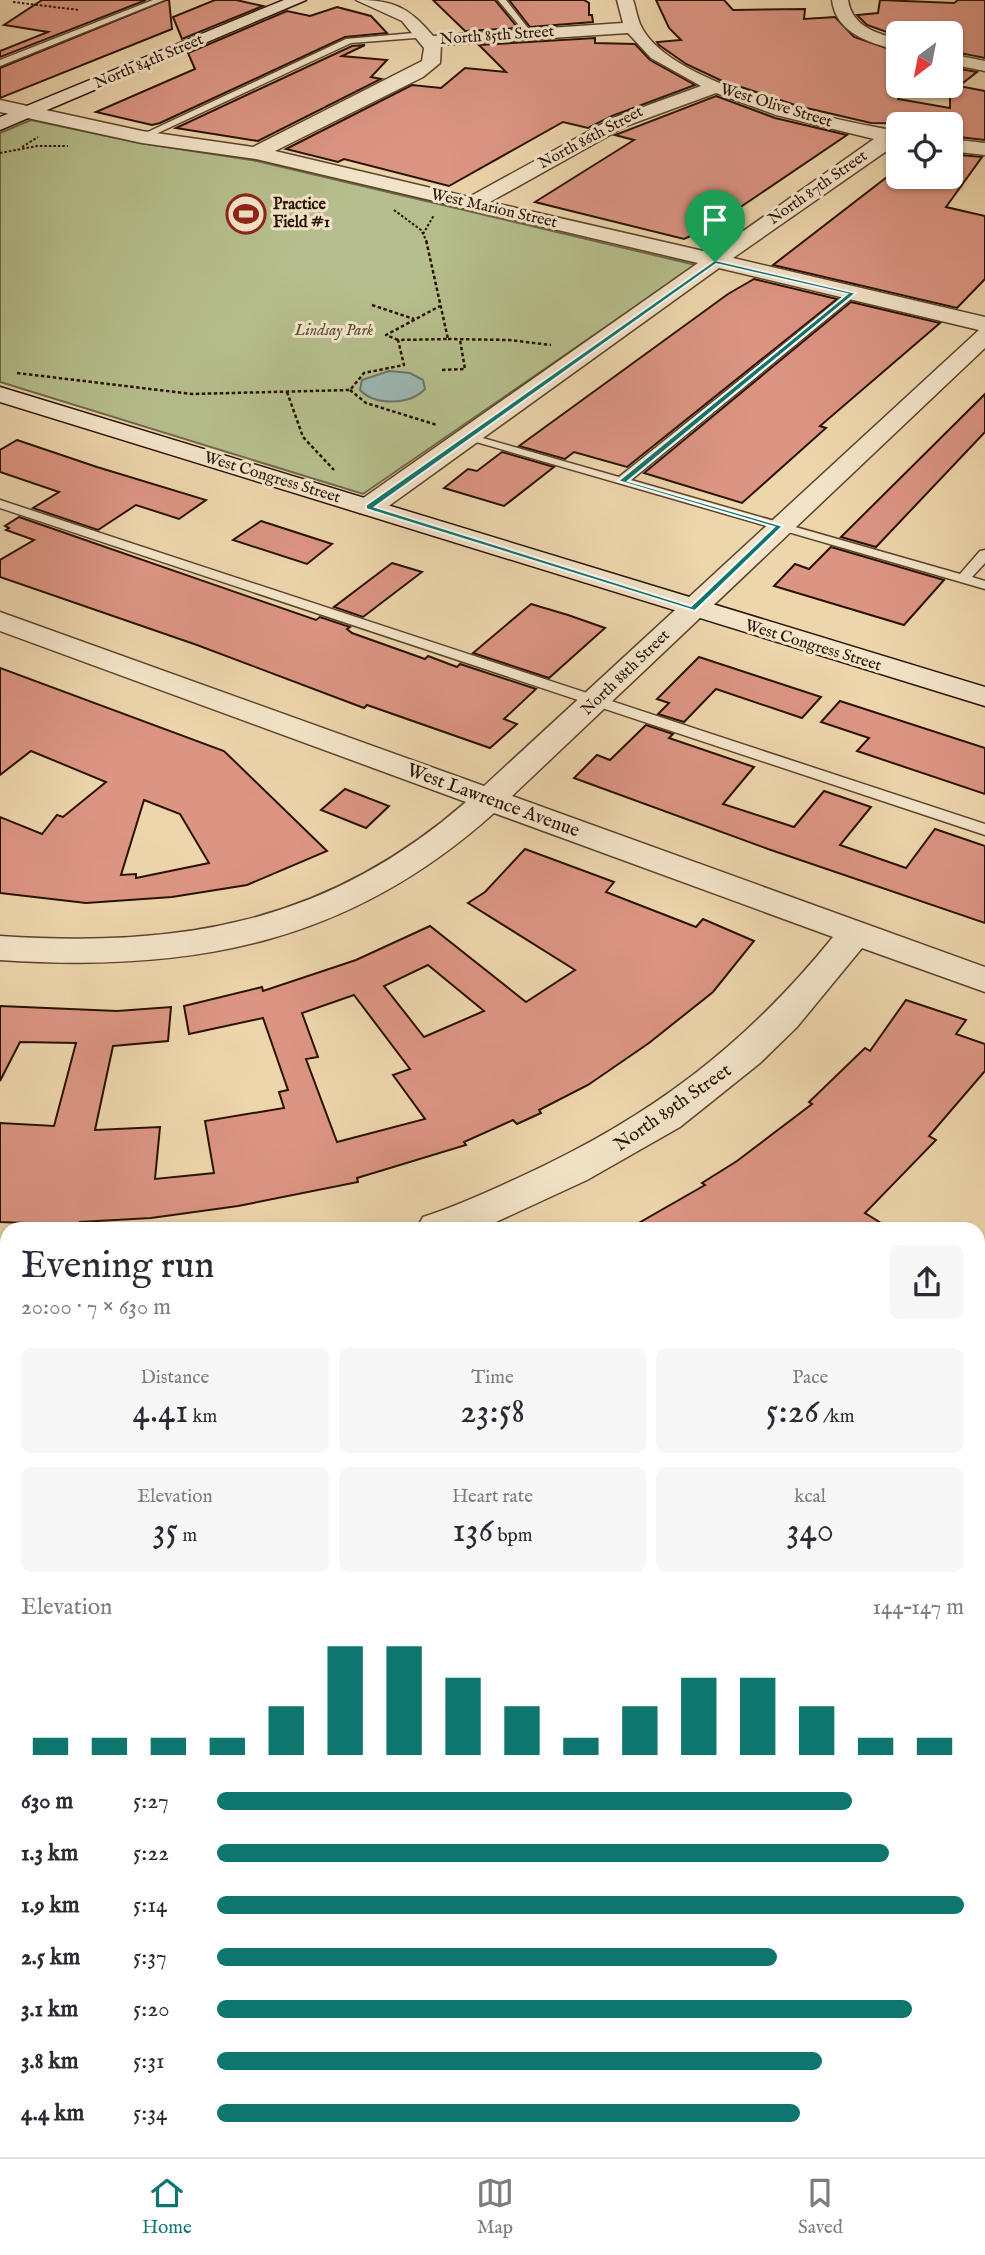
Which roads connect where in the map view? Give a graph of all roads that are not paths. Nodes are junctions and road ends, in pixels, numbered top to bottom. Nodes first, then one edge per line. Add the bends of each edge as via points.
1 (160, 0) edge
2 (298, 0) edge
3 (364, 0) edge
4 (502, 0) edge
5 (625, 0) edge
6 (840, 0) edge
7 (630, 28) junction
8 (531, 34) junction
9 (427, 38) junction
10 (886, 40) edge
11 (963, 62) edge
12 (0, 63) edge
13 (985, 66) edge
14 (715, 88) junction
15 (0, 106) edge
16 (27, 113) junction
17 (0, 124) edge
18 (886, 135) edge
19 (142, 137) junction
20 (886, 143) edge
21 (963, 146) edge
22 (985, 149) edge
23 (256, 153) junction
24 (473, 204) junction
25 (715, 262) junction
26 (852, 293) junction
27 (985, 324) edge
28 (985, 335) edge
29 (6, 383) edge
30 (456, 433) junction
31 (622, 481) junction
32 (0, 503) edge
33 (369, 507) junction
34 (779, 526) junction
35 (985, 554) edge
36 (963, 579) junction
37 (985, 585) edge
38 (692, 609) junction
39 (0, 621) edge
40 (985, 698) edge
41 (595, 703) junction
42 (489, 800) junction
43 (985, 830) edge
44 (856, 932) junction
45 (0, 948) edge
46 (985, 980) edge
47 (456, 1222) edge

1 - 12 lane
2 - 16 street, North 84th Street
3 - 9 street via 408,17
4 - 8 lane
5 - 7 street
6 - 10 street via 840,10 849,24
7 - 8 street, North 85th Street
7 - 14 street, West Olive Street via 653,51
8 - 9 street, North 85th Street
9 - 19 lane via 349,41
9 - 23 street, North 85th Street via 433,57 417,74
11 - 13 street
14 - 18 street, West Olive Street via 781,111
14 - 24 street, North 86th Street via 615,123
15 - 16 street, West Marion Street
16 - 17 street, North 84th Street
16 - 19 street, West Marion Street
19 - 23 street, West Marion Street
20 - 25 street, North 87th Street
21 - 22 street
23 - 24 street, West Marion Street
24 - 25 street, West Marion Street
25 - 26 street, West Marion Street
25 - 30 street, North 87th Street via 589,354
26 - 27 street, West Marion Street
26 - 31 lane
28 - 34 street, North 88th Street
29 - 33 street, West Congress Street
30 - 31 lane
30 - 33 street, North 87th Street
31 - 34 lane
32 - 41 lane
33 - 38 street, West Congress Street
34 - 36 lane
34 - 38 street, North 88th Street
35 - 36 lane
36 - 37 lane
38 - 40 street, West Congress Street
38 - 41 street, North 88th Street
39 - 42 street, West Lawrence Avenue
41 - 42 street, North 88th Street
41 - 43 lane
42 - 44 street, West Lawrence Avenue
42 - 45 street, North 88th Street via 414,862 304,917 221,940 136,952 50,953
44 - 46 street, West Lawrence Avenue
44 - 47 street, North 89th Street via 768,1037 708,1088 592,1163

